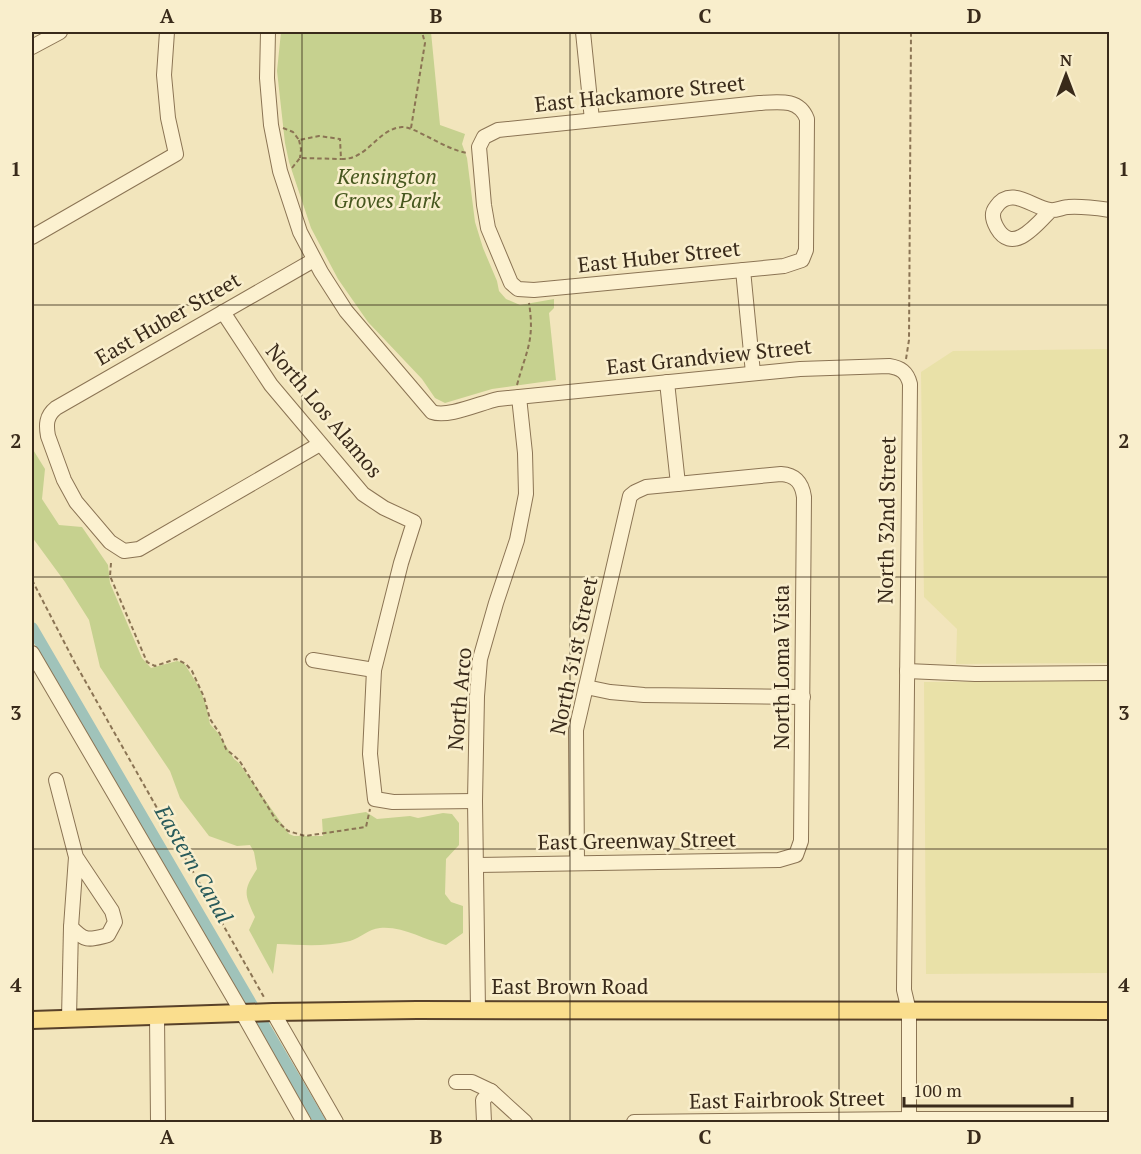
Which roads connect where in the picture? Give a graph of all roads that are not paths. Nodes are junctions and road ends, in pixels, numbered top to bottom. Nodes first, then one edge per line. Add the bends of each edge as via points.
1 (60, 32) edge
2 (167, 32) edge
3 (268, 32) edge
4 (583, 32) edge
5 (32, 47) edge
6 (592, 120) junction
7 (1051, 210) dead end
8 (1110, 210) edge
9 (32, 237) edge
10 (314, 260) junction
11 (802, 260) joint
12 (743, 270) junction
13 (518, 289) joint
14 (223, 312) junction
15 (903, 371) joint
16 (753, 373) junction
17 (667, 382) junction
18 (518, 392) junction
19 (320, 444) junction
20 (678, 484) junction
21 (32, 653) edge
22 (313, 660) dead end
23 (374, 670) junction
24 (907, 671) junction
25 (1110, 673) edge
26 (586, 687) junction
27 (803, 697) junction
28 (56, 780) dead end
29 (475, 801) junction
30 (796, 855) joint
31 (76, 857) junction
32 (578, 863) junction
33 (477, 865) junction
34 (71, 927) junction
35 (478, 1010) junction
36 (909, 1011) junction
37 (1110, 1011) edge
38 (273, 1012) junction
39 (243, 1014) junction
40 (157, 1016) junction
41 (69, 1018) junction
42 (32, 1020) edge
43 (456, 1082) dead end
44 (491, 1091) junction
45 (1110, 1119) edge
46 (909, 1121) edge
47 (158, 1122) edge
48 (304, 1122) edge
49 (336, 1122) edge
50 (483, 1122) edge
51 (525, 1122) edge
52 (634, 1122) edge
53 (645, 1122) edge

1 - 5 street
2 - 9 street via 164,75 176,154
3 - 10 street via 267,78 273,139 289,202
4 - 6 street
6 - 11 street, East Hackamore Street via 773,102 801,108 807,125 806,250
6 - 13 street, East Hackamore Street via 498,130 481,141 478,153 485,217 508,278
7 - 8 street
10 - 14 street, East Huber Street
10 - 18 street, East Grandview Street via 351,317 432,412 448,413
11 - 12 street, East Huber Street
12 - 13 street, East Huber Street
12 - 16 street
14 - 19 street, North Los Alamos via 262,374
14 - 19 street, East Huber Street via 56,408 47,420 48,436 72,495 110,542 124,551 139,549
15 - 16 street, East Grandview Street via 889,366 834,366
15 - 24 street, North 32nd Street via 910,384
16 - 17 street, East Grandview Street
17 - 18 street, East Grandview Street
17 - 20 street
18 - 29 street, North Arco via 526,494 517,540 480,659
19 - 23 street, North Los Alamos via 363,494 414,522
20 - 26 street, North 31st Street via 646,487 630,496
20 - 27 street, North Loma Vista via 781,474 798,480 804,496
21 - 39 street
22 - 23 street
23 - 29 street, North Los Alamos via 370,754 375,799
24 - 25 street
24 - 36 street, North 32nd Street via 904,990
26 - 27 street via 644,695
26 - 32 street, North 31st Street via 576,730
27 - 30 street, North Loma Vista via 801,841
28 - 31 street
29 - 33 street, North Arco
30 - 32 street, East Greenway Street via 779,860
31 - 34 street
31 - 34 street via 112,911 115,922 108,935 91,940
32 - 33 street, East Greenway Street
33 - 35 street, North Arco
34 - 41 street
35 - 36 main road, East Brown Road
35 - 38 main road, East Brown Road
36 - 37 main road, East Brown Road
36 - 46 street, North 32nd Street
38 - 39 main road, East Brown Road
38 - 49 street
39 - 40 main road, East Brown Road
39 - 48 street
40 - 41 main road, East Brown Road
40 - 47 street
41 - 42 main road, East Brown Road
43 - 44 street via 472,1082
44 - 50 street via 483,1100
44 - 51 street
45 - 46 street, East Fairbrook Street
46 - 53 street, East Fairbrook Street
52 - 53 street, East Fairbrook Street

